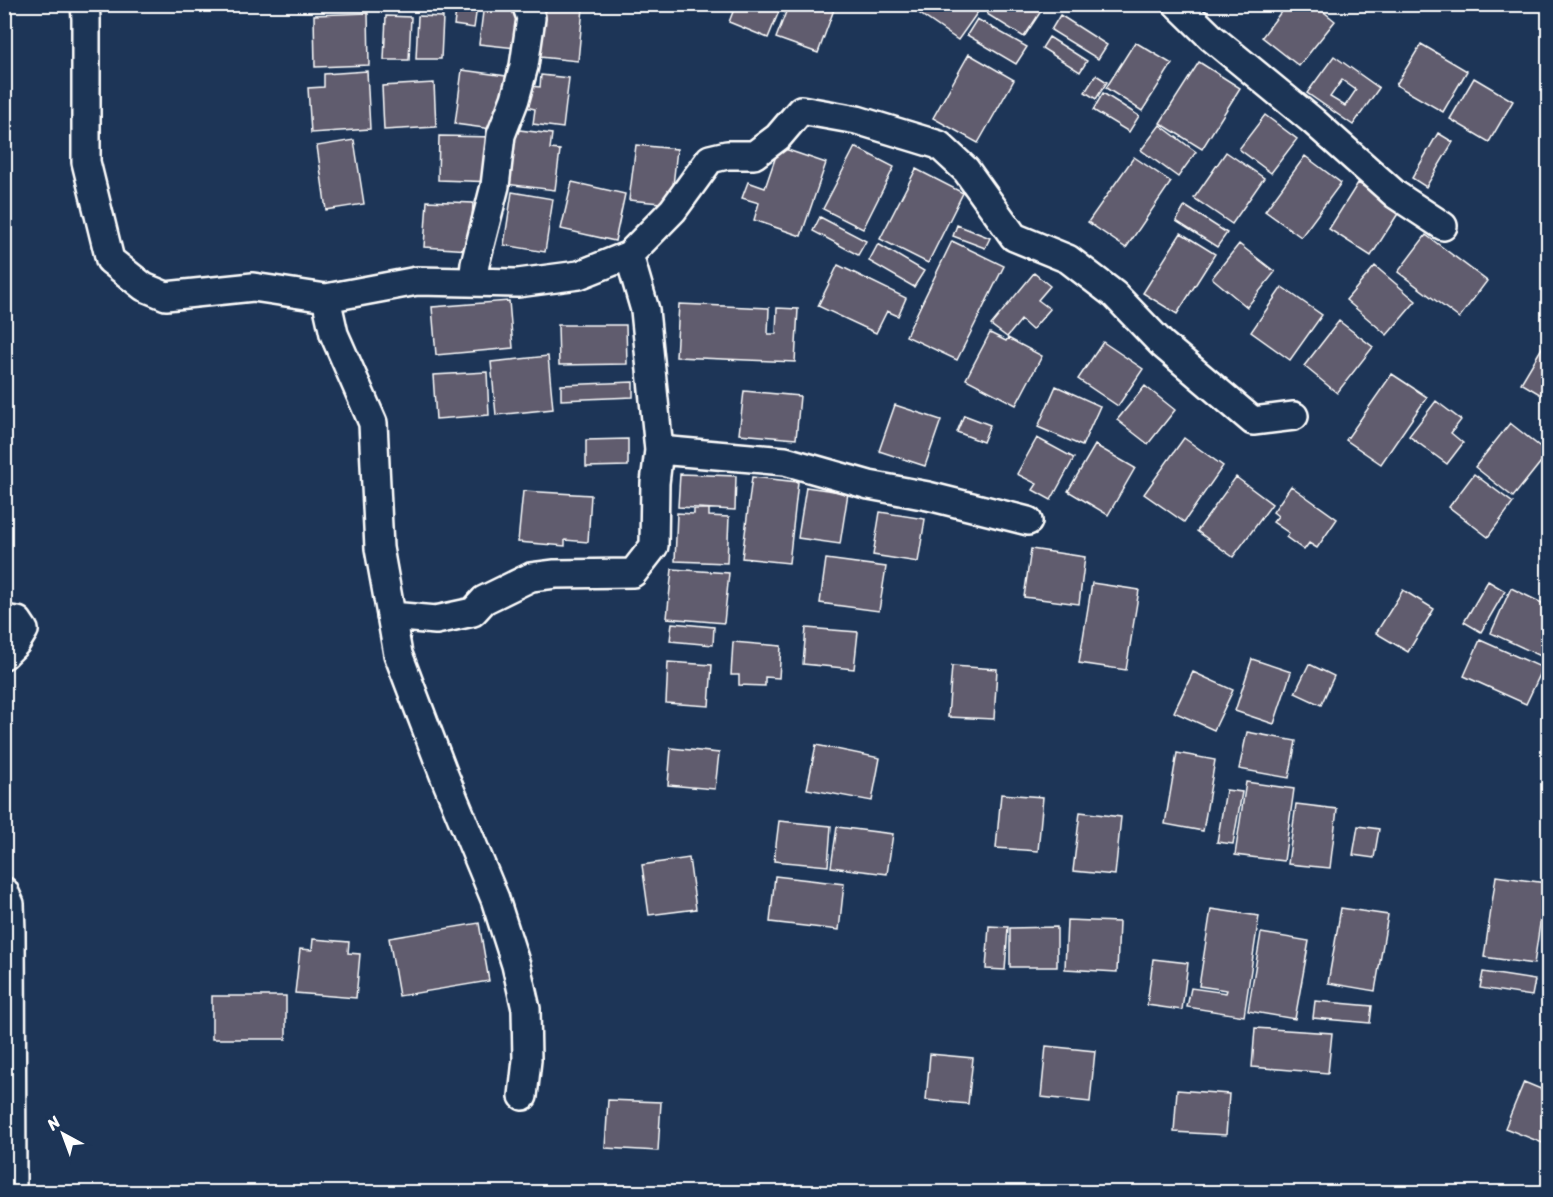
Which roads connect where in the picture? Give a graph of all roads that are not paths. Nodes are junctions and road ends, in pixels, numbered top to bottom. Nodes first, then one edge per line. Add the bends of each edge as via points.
1 (85, 4) edge
2 (526, 4) edge
3 (1177, 4) edge
4 (1443, 226) dead end
5 (629, 255) junction
6 (473, 282) junction
7 (326, 298) junction
8 (1294, 416) dead end
9 (659, 450) junction
10 (1028, 521) dead end
11 (391, 615) junction
12 (4, 620) edge
13 (4, 655) edge
14 (4, 891) edge
15 (523, 1096) dead end
16 (12, 1192) edge

1 - 7 street via 86,162 110,260 144,287 166,296 253,287
2 - 6 street via 531,18 524,66 501,135 495,186
3 - 4 street via 1396,195
5 - 6 street via 579,275 518,283
5 - 8 street via 673,210 710,159 754,155 778,137 801,110 857,120 939,145 966,170 1014,237 1068,259 1115,295 1162,344 1253,421
5 - 9 street via 645,310
6 - 7 street via 417,281
7 - 11 street via 334,334 373,423 379,548
9 - 10 street via 785,461 869,485
9 - 11 street via 654,546 633,573 531,577 484,600 473,612 436,620
11 - 15 street via 398,654 495,899 516,965 526,1008
12 - 13 street via 18,621 24,630
14 - 16 street via 10,904 11,932

